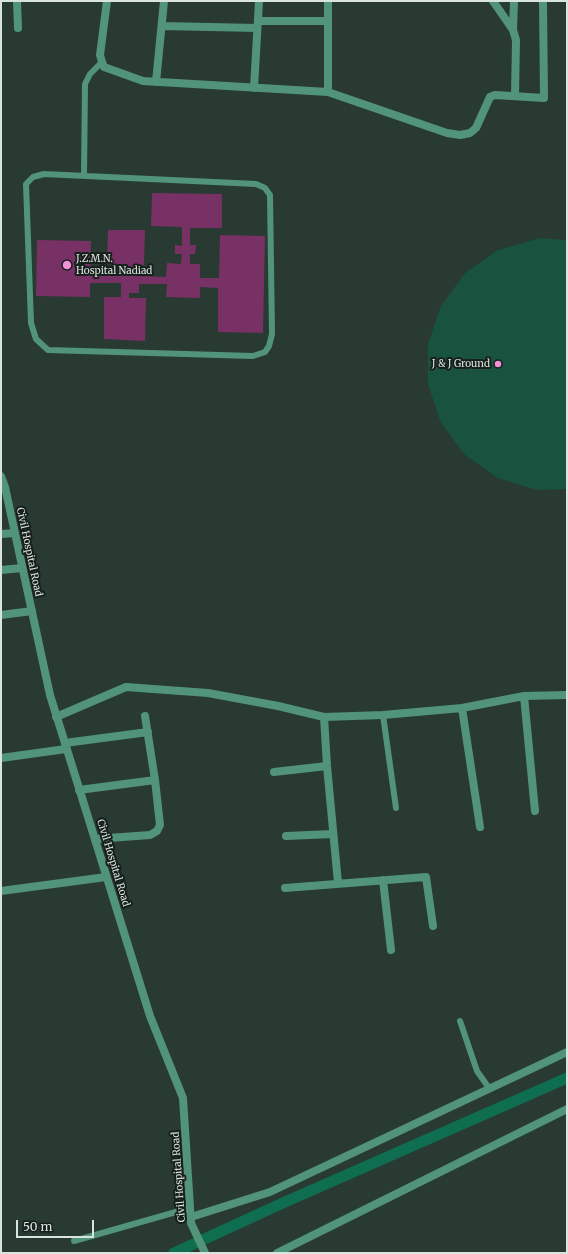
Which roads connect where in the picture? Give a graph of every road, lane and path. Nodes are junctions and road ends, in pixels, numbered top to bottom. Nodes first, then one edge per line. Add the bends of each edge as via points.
1 (17, 1) edge
2 (107, 1) edge
3 (164, 1) edge
4 (259, 1) edge
5 (328, 1) edge
6 (494, 1) edge
7 (514, 1) edge
8 (543, 1) edge
9 (328, 22) junction
10 (258, 24) junction
11 (162, 26) junction
12 (18, 28) dead end
13 (513, 30) junction
14 (102, 62) junction
15 (156, 82) junction
16 (254, 88) junction
17 (328, 92) junction
18 (515, 96) junction
19 (84, 176) junction
20 (1, 476) edge
21 (14, 533) junction
22 (1, 534) edge
23 (22, 568) junction
24 (1, 570) edge
25 (32, 611) junction
26 (1, 615) edge
27 (567, 694) edge
28 (524, 696) junction
29 (462, 708) junction
30 (383, 715) junction
31 (146, 716) dead end
32 (56, 717) junction
33 (324, 717) junction
34 (148, 732) junction
35 (66, 746) junction
36 (1, 758) edge
37 (327, 766) junction
38 (274, 772) dead end
39 (155, 780) junction
40 (79, 790) junction
41 (396, 808) dead end
42 (535, 811) dead end
43 (480, 827) dead end
44 (333, 834) junction
45 (286, 836) dead end
46 (95, 839) junction
47 (106, 877) junction
48 (383, 880) junction
49 (338, 883) junction
50 (285, 888) dead end
51 (1, 891) edge
52 (434, 926) dead end
53 (391, 950) dead end
54 (460, 1021) dead end
55 (567, 1052) edge
56 (489, 1088) junction
57 (567, 1109) edge
58 (190, 1208) junction
59 (191, 1220) junction
60 (74, 1241) dead end
61 (205, 1253) edge
62 (277, 1253) edge

1 - 12 street
2 - 14 street via 100,55
3 - 11 street
4 - 10 street
5 - 9 street
6 - 13 street
7 - 13 street
8 - 18 street via 544,98
9 - 10 street
9 - 17 street
10 - 11 street
10 - 16 street
11 - 15 street
13 - 18 street via 516,40
14 - 15 street via 104,67 143,81
14 - 19 lane via 90,74 85,84
15 - 16 street
16 - 17 street
17 - 18 street via 446,133 460,135 470,133 476,128 490,97
19 - 19 lane via 256,184 265,188 270,195 272,326 269,346 265,352 253,356 48,350 36,339 30,323 26,184 33,177 44,174
20 - 21 street, Civil Hospital Road
21 - 22 street
21 - 23 street, Civil Hospital Road
23 - 24 street
23 - 25 street, Civil Hospital Road
25 - 26 street
25 - 32 street, Civil Hospital Road
27 - 28 street
28 - 29 street
28 - 42 street
29 - 30 street
29 - 43 street
30 - 33 street
30 - 41 lane
31 - 34 street
32 - 33 street via 126,687 208,693
32 - 35 street, Civil Hospital Road
33 - 37 street
34 - 35 street
34 - 39 street
35 - 36 street
35 - 40 street, Civil Hospital Road
37 - 38 street
37 - 44 street
39 - 40 street
39 - 46 street via 160,825 157,831 150,835
40 - 46 street, Civil Hospital Road
44 - 45 street
44 - 49 street
46 - 47 street, Civil Hospital Road
47 - 51 street
47 - 58 street, Civil Hospital Road via 150,1016 183,1098
48 - 49 street
48 - 52 street via 426,877
48 - 53 street
49 - 50 street
54 - 56 lane via 477,1071
55 - 56 street
56 - 59 street via 270,1192
57 - 62 street
58 - 59 street, Civil Hospital Road
58 - 60 lane
59 - 61 street, Civil Hospital Road

